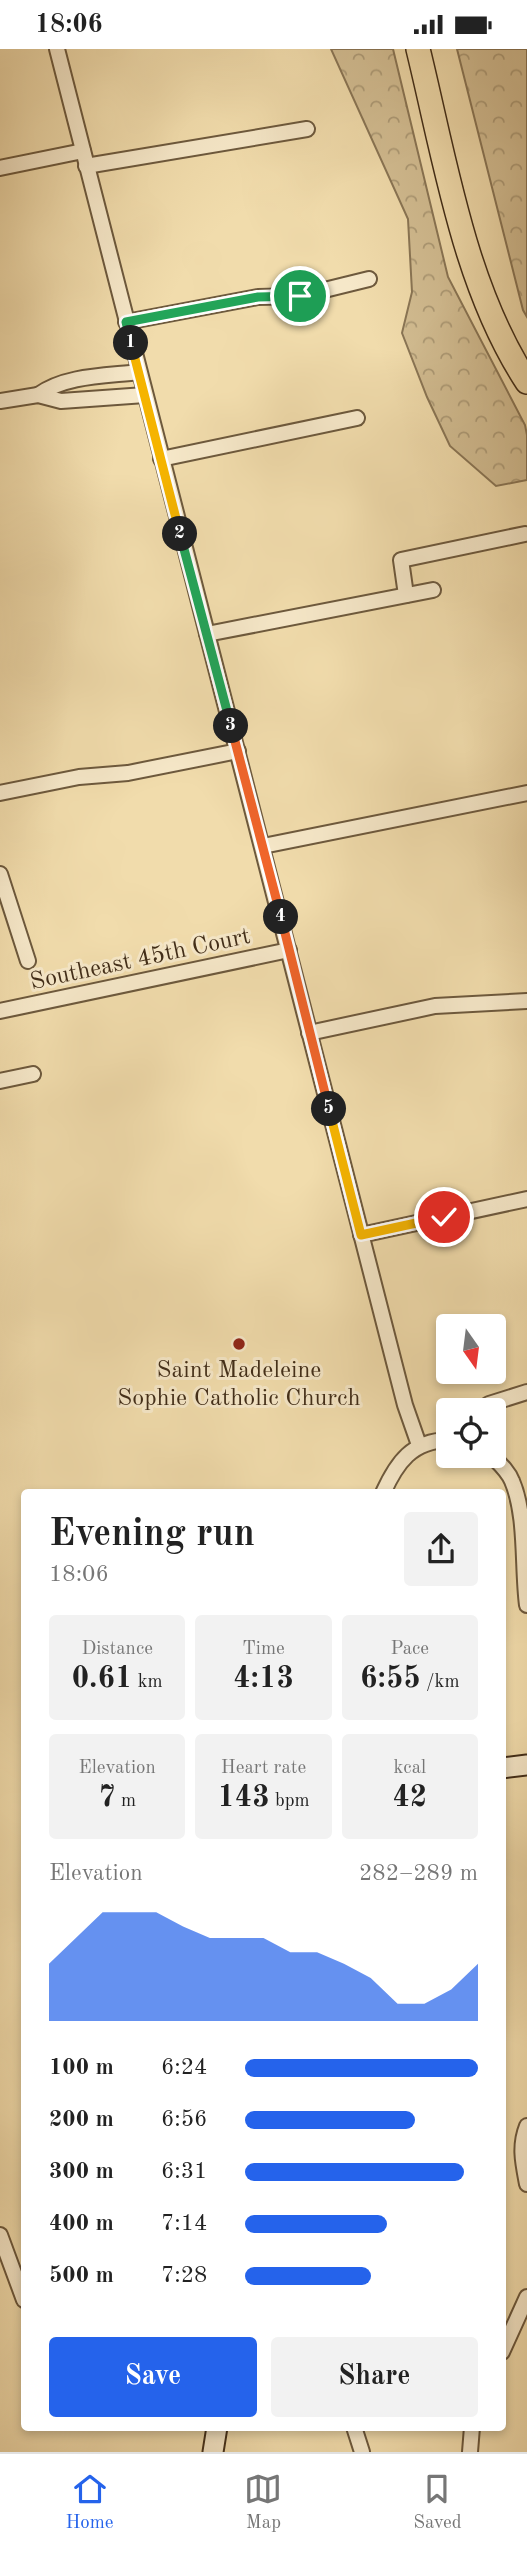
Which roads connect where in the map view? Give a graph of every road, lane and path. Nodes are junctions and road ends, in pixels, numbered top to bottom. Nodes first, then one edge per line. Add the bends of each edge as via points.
1 (57, 49) edge
2 (418, 49) edge
3 (307, 129) dead end
4 (84, 158) junction
5 (0, 168) edge
6 (369, 279) dead end
7 (126, 322) junction
8 (139, 372) junction
9 (527, 381) edge
10 (38, 395) junction
11 (145, 395) junction
12 (0, 401) edge
13 (358, 418) dead end
14 (161, 459) junction
15 (525, 534) dead end
16 (433, 590) dead end
17 (406, 595) junction
18 (207, 634) junction
19 (238, 751) junction
20 (0, 793) edge
21 (527, 793) edge
22 (263, 846) junction
23 (0, 874) edge
24 (289, 950) junction
25 (28, 961) dead end
26 (527, 1001) edge
27 (0, 1011) edge
28 (309, 1033) junction
29 (33, 1074) dead end
30 (0, 1081) edge
31 (527, 1199) edge
32 (361, 1235) junction
33 (527, 1392) edge
34 (506, 1399) edge
35 (436, 1441) edge
36 (419, 1445) junction
37 (504, 1468) edge
38 (385, 1489) edge
39 (527, 1605) edge
40 (527, 1765) edge
41 (506, 1768) edge
42 (527, 2126) edge
43 (527, 2184) edge
44 (0, 2235) edge
45 (21, 2292) edge
46 (527, 2297) edge
47 (506, 2344) edge
48 (217, 2431) edge
49 (355, 2431) edge
50 (472, 2431) edge
51 (214, 2452) edge
52 (362, 2452) edge
53 (470, 2452) edge

1 - 4 street
2 - 9 main road via 468,253 503,339
3 - 4 street
4 - 5 street
4 - 7 street
6 - 7 street via 300,296 258,297
7 - 8 street
8 - 10 street via 89,377 49,387
8 - 11 street
10 - 11 street via 61,401
10 - 12 street
11 - 14 street
13 - 14 street
14 - 18 street
15 - 17 street via 401,560
16 - 17 street
17 - 18 street
18 - 19 street
19 - 20 street
19 - 22 street
21 - 22 street
22 - 24 street
23 - 25 street
24 - 27 street, Southeast 45th Court
24 - 28 street
26 - 28 street via 435,1006
28 - 32 street
29 - 30 street
31 - 32 street
32 - 36 street
33 - 34 street
35 - 36 street
36 - 38 street via 399,1465
37 - 39 street via 518,1499
40 - 41 main road
42 - 43 street via 522,2153
44 - 45 street
46 - 47 street
48 - 51 main road
49 - 52 street
50 - 53 street

